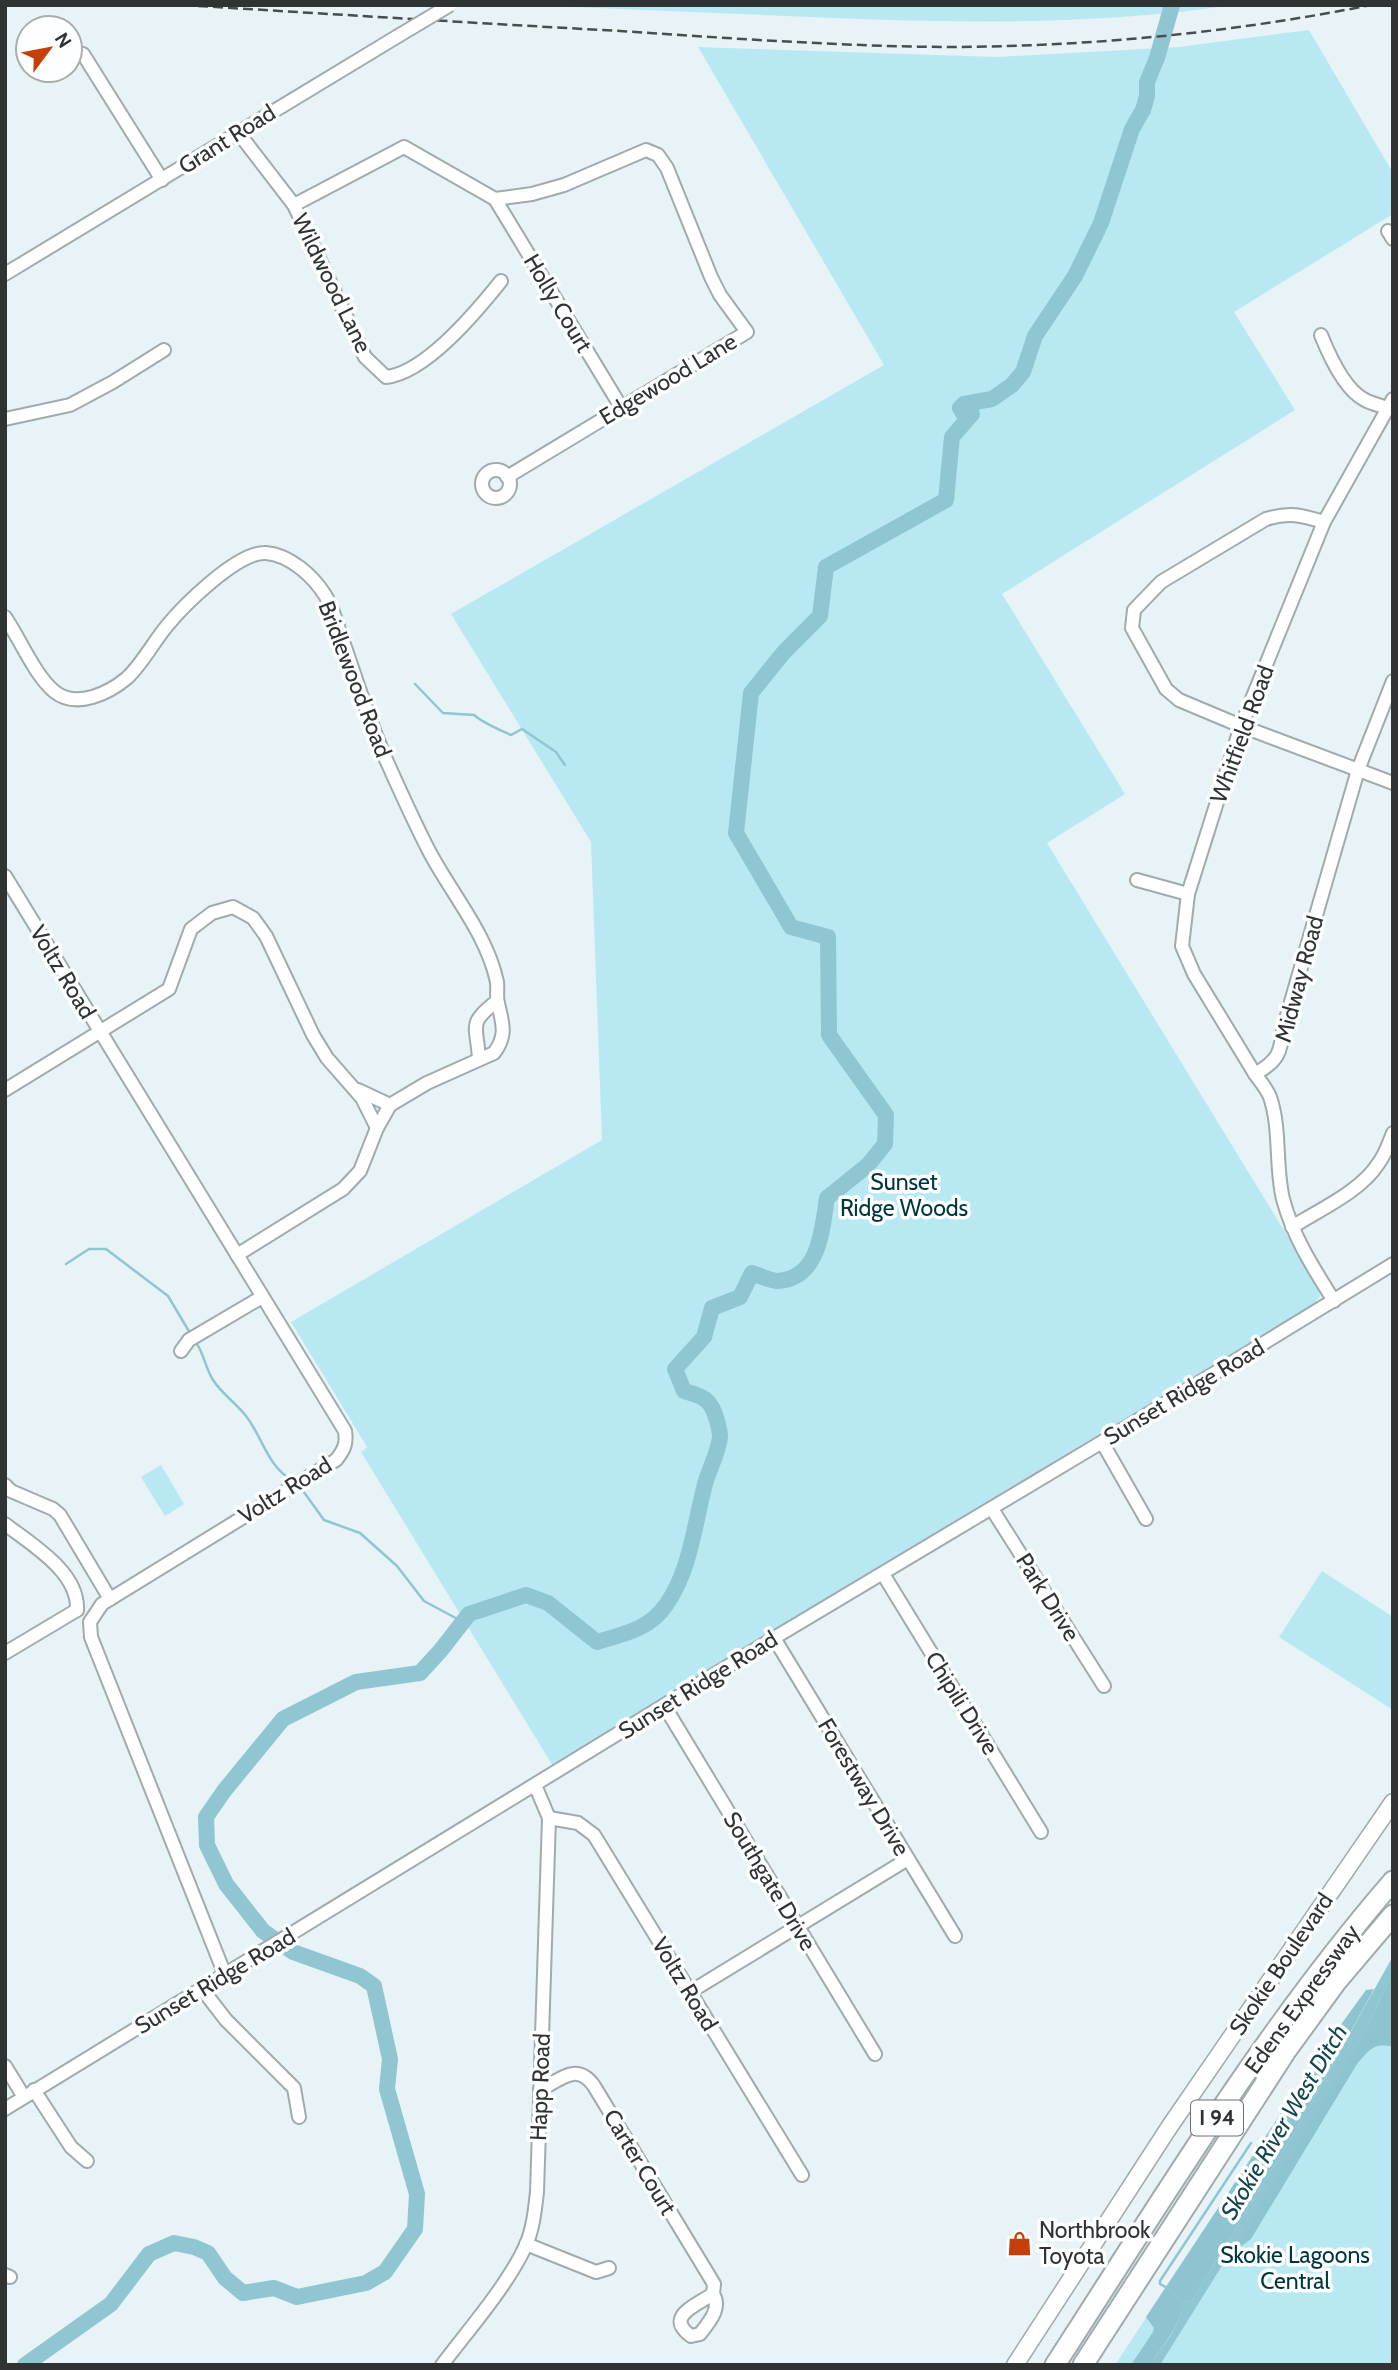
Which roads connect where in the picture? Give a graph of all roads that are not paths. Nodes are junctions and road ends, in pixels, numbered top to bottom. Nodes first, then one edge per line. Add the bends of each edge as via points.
1 (450, 5) edge
2 (84, 56) edge
3 (237, 131) junction
4 (162, 180) junction
5 (495, 199) junction
6 (294, 205) junction
7 (5, 274) edge
8 (501, 281) dead end
9 (1321, 335) dead end
10 (164, 350) dead end
11 (1390, 403) edge
12 (621, 407) junction
13 (5, 419) edge
14 (507, 477) dead end
15 (1324, 522) junction
16 (5, 617) edge
17 (1393, 681) edge
18 (1241, 726) junction
19 (1358, 770) junction
20 (1393, 783) edge
21 (5, 876) edge
22 (1137, 880) dead end
23 (1188, 894) junction
24 (497, 1001) junction
25 (100, 1032) junction
26 (479, 1059) junction
27 (1255, 1074) junction
28 (354, 1088) junction
29 (5, 1090) edge
30 (390, 1105) junction
31 (377, 1128) junction
32 (1393, 1133) edge
33 (1292, 1227) junction
34 (237, 1255) junction
35 (1393, 1264) edge
36 (262, 1297) junction
37 (1334, 1301) junction
38 (181, 1351) dead end
39 (1102, 1442) junction
40 (5, 1485) edge
41 (992, 1509) junction
42 (1146, 1519) dead end
43 (5, 1524) edge
44 (883, 1574) junction
45 (110, 1599) junction
46 (77, 1610) junction
47 (92, 1618) junction
48 (774, 1639) junction
49 (5, 1653) edge
50 (1104, 1686) dead end
51 (664, 1707) junction
52 (535, 1785) junction
53 (1393, 1802) edge
54 (549, 1818) junction
55 (1041, 1832) dead end
56 (908, 1858) junction
57 (1393, 1881) edge
58 (1393, 1915) edge
59 (798, 1926) junction
60 (955, 1936) dead end
61 (225, 1975) junction
62 (202, 1989) junction
63 (690, 1992) junction
64 (875, 2054) dead end
65 (5, 2066) edge
66 (540, 2090) junction
67 (29, 2094) junction
68 (5, 2109) edge
69 (299, 2117) dead end
70 (87, 2161) dead end
71 (802, 2175) dead end
72 (526, 2244) junction
73 (609, 2268) dead end
74 (713, 2294) dead end
75 (442, 2365) edge
76 (1015, 2365) edge
77 (1055, 2365) edge
78 (1083, 2365) edge

1 - 3 street, Grant Road, bridge
2 - 4 street
3 - 4 street, Grant Road
3 - 6 street, Wildwood Lane
4 - 7 street, Grant Road
5 - 6 street via 404,147
5 - 12 street, Holly Court
5 - 12 street, Edgewood Lane via 564,185 646,150 658,155 667,168 711,277 747,332
6 - 8 street, Wildwood Lane via 365,357 386,377 425,359 473,317
9 - 11 street via 1332,362 1363,400
10 - 13 street via 70,405
11 - 15 street, Whitfield Road
12 - 14 street, Edgewood Lane
15 - 18 street, Whitfield Road
15 - 18 street via 1284,514 1266,519 1161,582 1134,610 1132,628 1166,689 1179,700
16 - 24 street, Bridlewood Road via 54,691 66,698 92,698 129,676 166,626 234,565 266,553 299,568 325,596 387,762 429,851 477,930 497,983
17 - 19 street, Midway Road
18 - 19 street
18 - 23 street, Whitfield Road
19 - 20 street
19 - 27 street, Midway Road via 1280,1052 1272,1064
21 - 25 street, Voltz Road
22 - 23 street
23 - 27 street, Whitfield Road via 1182,946
24 - 26 street via 477,1019
24 - 26 street, Bridlewood Road via 504,1032 501,1043
25 - 28 street via 169,989 191,929 212,913 233,908 253,918 266,936 313,1035
25 - 29 street
25 - 34 street, Voltz Road
26 - 30 street, Bridlewood Road
27 - 33 street via 1269,1094 1283,1199
28 - 30 street
28 - 31 street
30 - 31 street, Bridlewood Road
31 - 34 street, Bridlewood Road via 360,1171 342,1189
32 - 33 street via 1378,1165 1359,1183
33 - 37 street
34 - 36 street, Voltz Road
35 - 37 street, Sunset Ridge Road
36 - 38 street via 189,1340
36 - 45 street, Voltz Road via 345,1431 345,1449 335,1460
37 - 39 street, Sunset Ridge Road
39 - 41 street, Sunset Ridge Road
39 - 42 street
40 - 45 street via 60,1515
41 - 44 street, Sunset Ridge Road
41 - 50 street, Park Drive
43 - 46 street via 63,1573 78,1599
44 - 48 street, Sunset Ridge Road
44 - 55 street, Chipili Drive
45 - 47 street, Voltz Road
46 - 47 street
46 - 49 street
47 - 61 street via 91,1637
48 - 51 street, Sunset Ridge Road
48 - 56 street, Forestway Drive
51 - 52 street, Sunset Ridge Road
51 - 59 street, Southgate Drive
52 - 54 street, Happ Road
52 - 61 street, Sunset Ridge Road
53 - 76 main road, Skokie Boulevard via 1170,2126
54 - 63 street, Voltz Road via 578,1823 594,1835
54 - 66 street, Happ Road
56 - 59 street
56 - 60 street, Forestway Drive
57 - 77 highway, Edens Expressway / I 94 via 1292,2006
58 - 78 highway, Edens Expressway / I 94 via 1286,2051
59 - 63 street
59 - 64 street, Southgate Drive
61 - 62 street, Sunset Ridge Road
62 - 67 street, Sunset Ridge Road
62 - 69 street via 226,2020 294,2088
63 - 71 street, Voltz Road
65 - 67 street
66 - 72 street, Happ Road via 537,2192
66 - 74 street, Carter Court via 571,2074 586,2075 714,2284
67 - 68 street, Sunset Ridge Road
67 - 70 street
72 - 73 street via 596,2272
72 - 75 street, Happ Road

